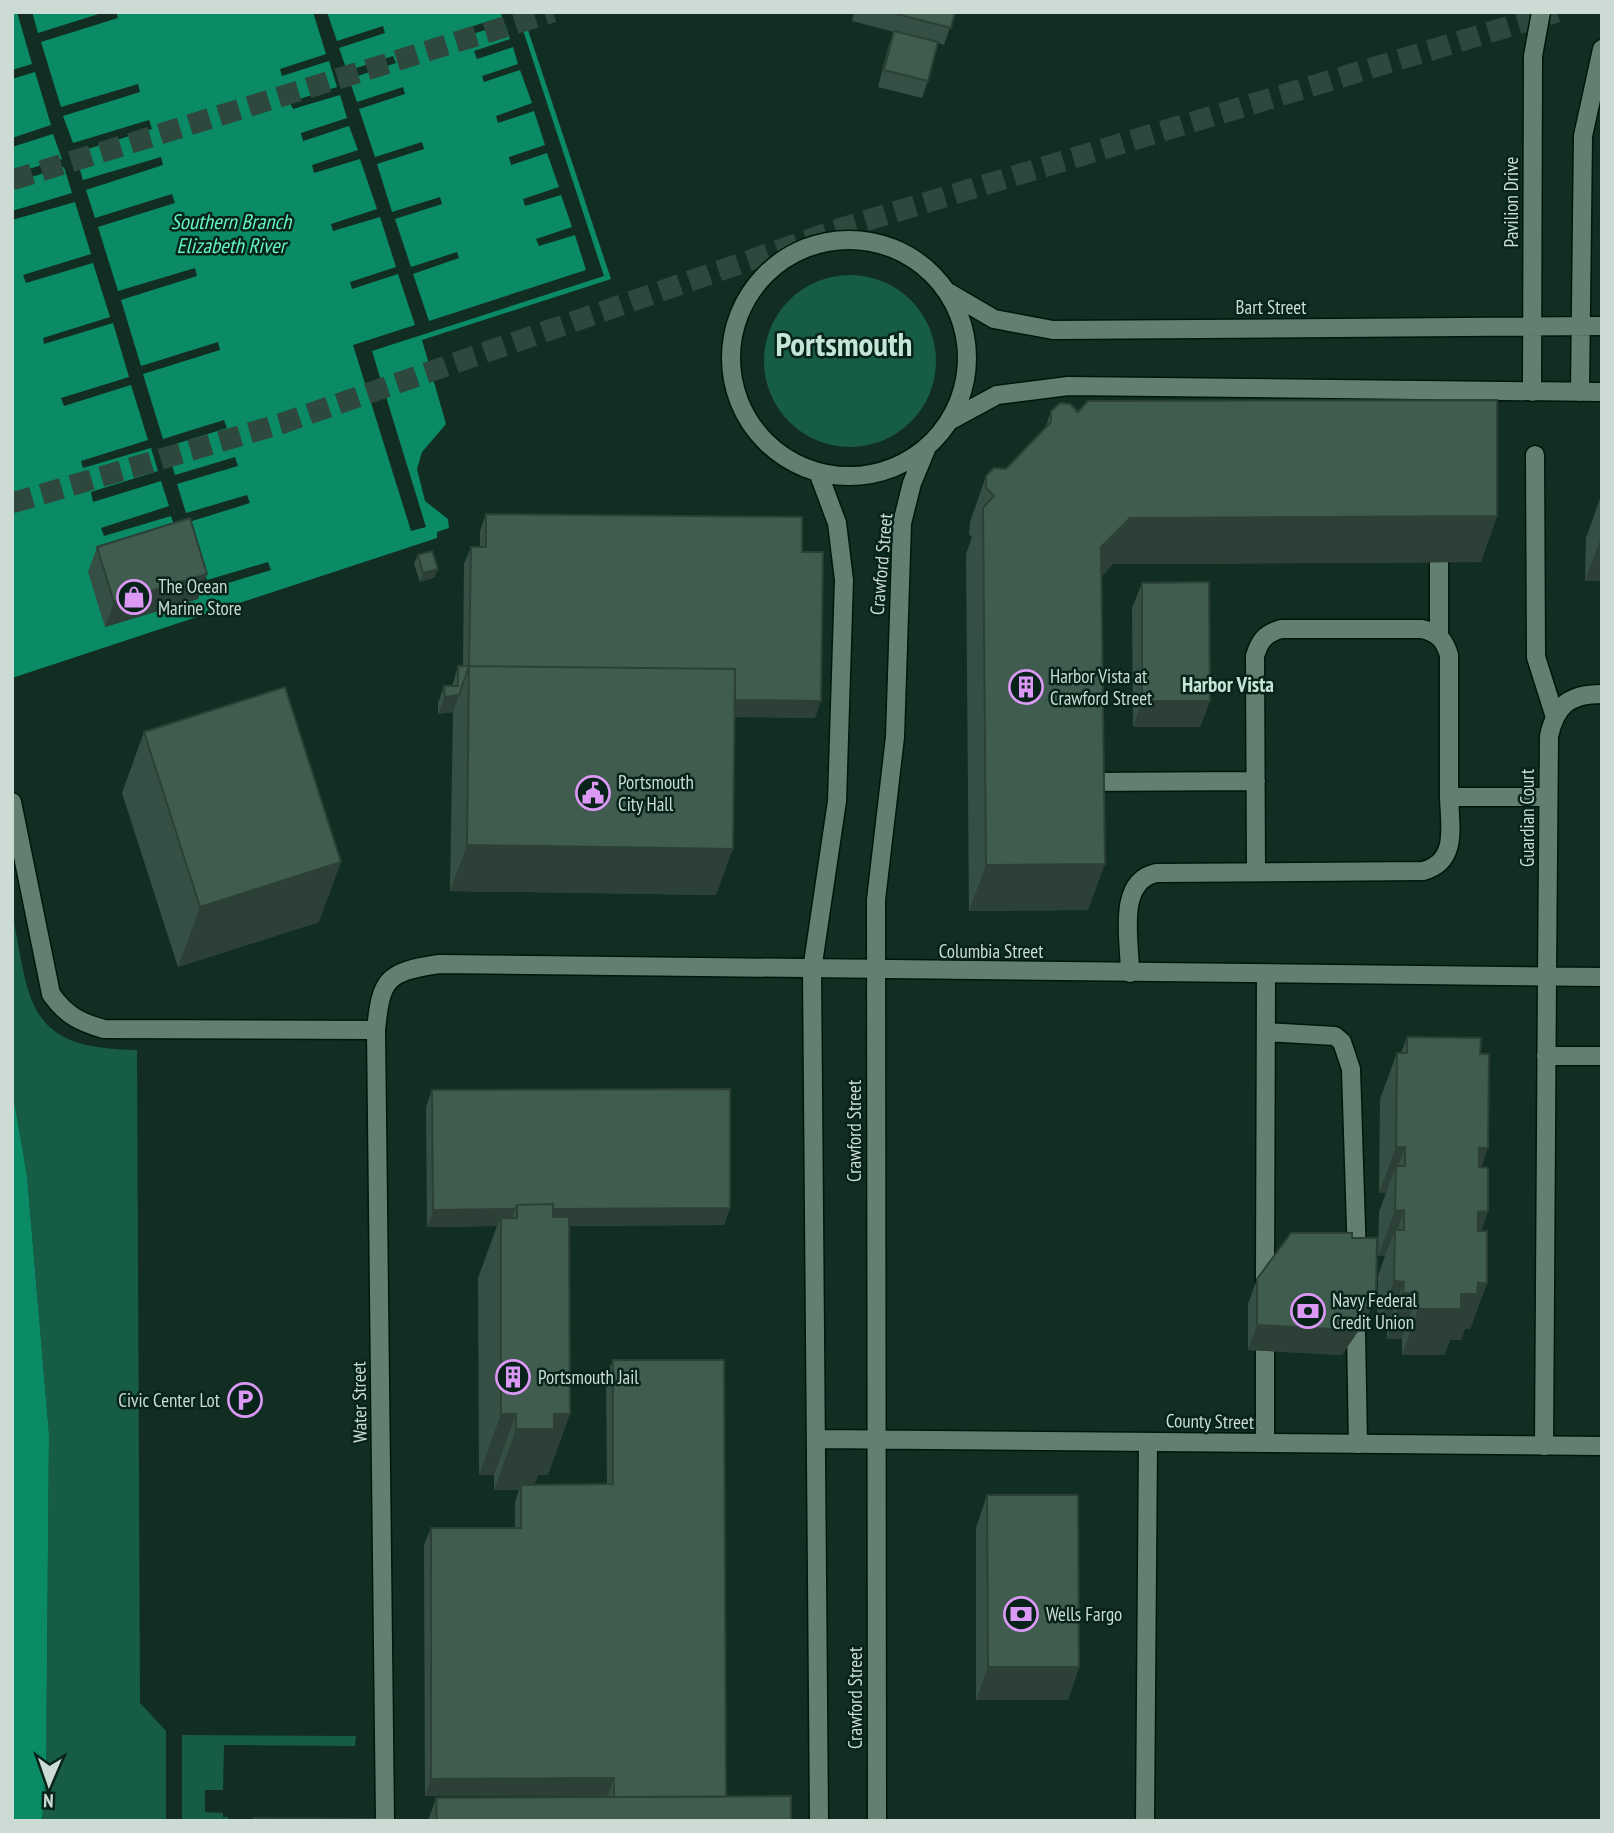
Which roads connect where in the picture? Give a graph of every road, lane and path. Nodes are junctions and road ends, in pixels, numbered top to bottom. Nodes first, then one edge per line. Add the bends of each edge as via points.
1 (1541, 12) edge
2 (1602, 49) edge
3 (948, 292) junction
4 (1532, 326) junction
5 (1581, 326) junction
6 (1602, 326) edge
7 (1532, 392) junction
8 (1580, 392) junction
9 (1602, 392) edge
10 (949, 421) junction
11 (927, 447) junction
12 (1535, 455) dead end
13 (818, 472) junction
14 (1439, 563) edge
15 (1439, 636) junction
16 (1602, 694) edge
17 (1554, 714) junction
18 (1256, 781) junction
19 (1086, 782) edge
20 (1449, 797) junction
21 (1548, 797) junction
22 (12, 802) edge
23 (1256, 872) junction
24 (812, 970) junction
25 (875, 971) junction
26 (1130, 973) junction
27 (1266, 974) junction
28 (1547, 976) junction
29 (1602, 977) edge
30 (385, 985) joint
31 (376, 1030) junction
32 (1265, 1032) junction
33 (1546, 1056) junction
34 (1602, 1056) edge
35 (1357, 1263) edge
36 (1265, 1281) edge
37 (1356, 1332) edge
38 (1265, 1350) edge
39 (818, 1439) junction
40 (876, 1439) junction
41 (1148, 1442) junction
42 (1265, 1443) junction
43 (1358, 1444) junction
44 (1544, 1446) junction
45 (1602, 1446) edge
46 (385, 1821) edge
47 (819, 1821) edge
48 (877, 1821) edge
49 (1145, 1821) edge

1 - 4 main road, Pavilion Drive via 1533,56
2 - 5 main road via 1583,136
3 - 4 main road, Bart Street via 994,319 1053,330
3 - 10 main road via 962,323 968,356 963,390
3 - 13 main road via 922,265 889,246 851,239 813,244 779,261 752,288 735,323 731,348 736,397 755,431 783,457
4 - 5 main road, Bart Street
4 - 7 main road, Pavilion Drive
5 - 6 main road, Bart Street
5 - 8 main road
7 - 8 main road
7 - 10 main road via 1068,386 997,396
8 - 9 main road
10 - 11 main road
11 - 13 main road via 894,467 856,476
11 - 25 main road, Crawford Street via 902,523 895,737 876,900
12 - 17 main road via 1536,657
13 - 24 main road, Crawford Street via 837,523 844,580 837,801
14 - 15 main road
15 - 18 main road via 1422,629 1282,629 1269,633 1259,642 1255,656
15 - 20 main road via 1449,655
16 - 17 main road via 1570,700
17 - 21 main road, Guardian Court
18 - 19 main road
18 - 23 main road
20 - 21 main road
20 - 23 main road via 1450,845 1437,868
21 - 28 main road, Guardian Court
22 - 31 main road via 51,994 77,1021 104,1029
23 - 26 main road via 1142,876 1129,899
24 - 25 main road, Columbia Street
24 - 30 main road, Columbia Street via 439,964 410,969
24 - 39 main road, Crawford Street
25 - 26 main road, Columbia Street
25 - 40 main road, Crawford Street
26 - 27 main road, Columbia Street
27 - 28 main road, Columbia Street
27 - 32 main road
28 - 29 main road, Columbia Street
28 - 33 main road, Guardian Court
30 - 31 main road, Water Street
31 - 46 main road, Water Street
32 - 35 main road via 1335,1036 1348,1054
32 - 36 main road
33 - 34 main road
33 - 44 main road, Guardian Court
37 - 43 main road
38 - 42 main road
39 - 40 main road, County Street
39 - 47 main road, Crawford Street
40 - 41 main road, County Street
40 - 48 main road, Crawford Street
41 - 42 main road, County Street
41 - 49 main road
42 - 43 main road, County Street
43 - 44 main road, County Street
44 - 45 main road, County Street

